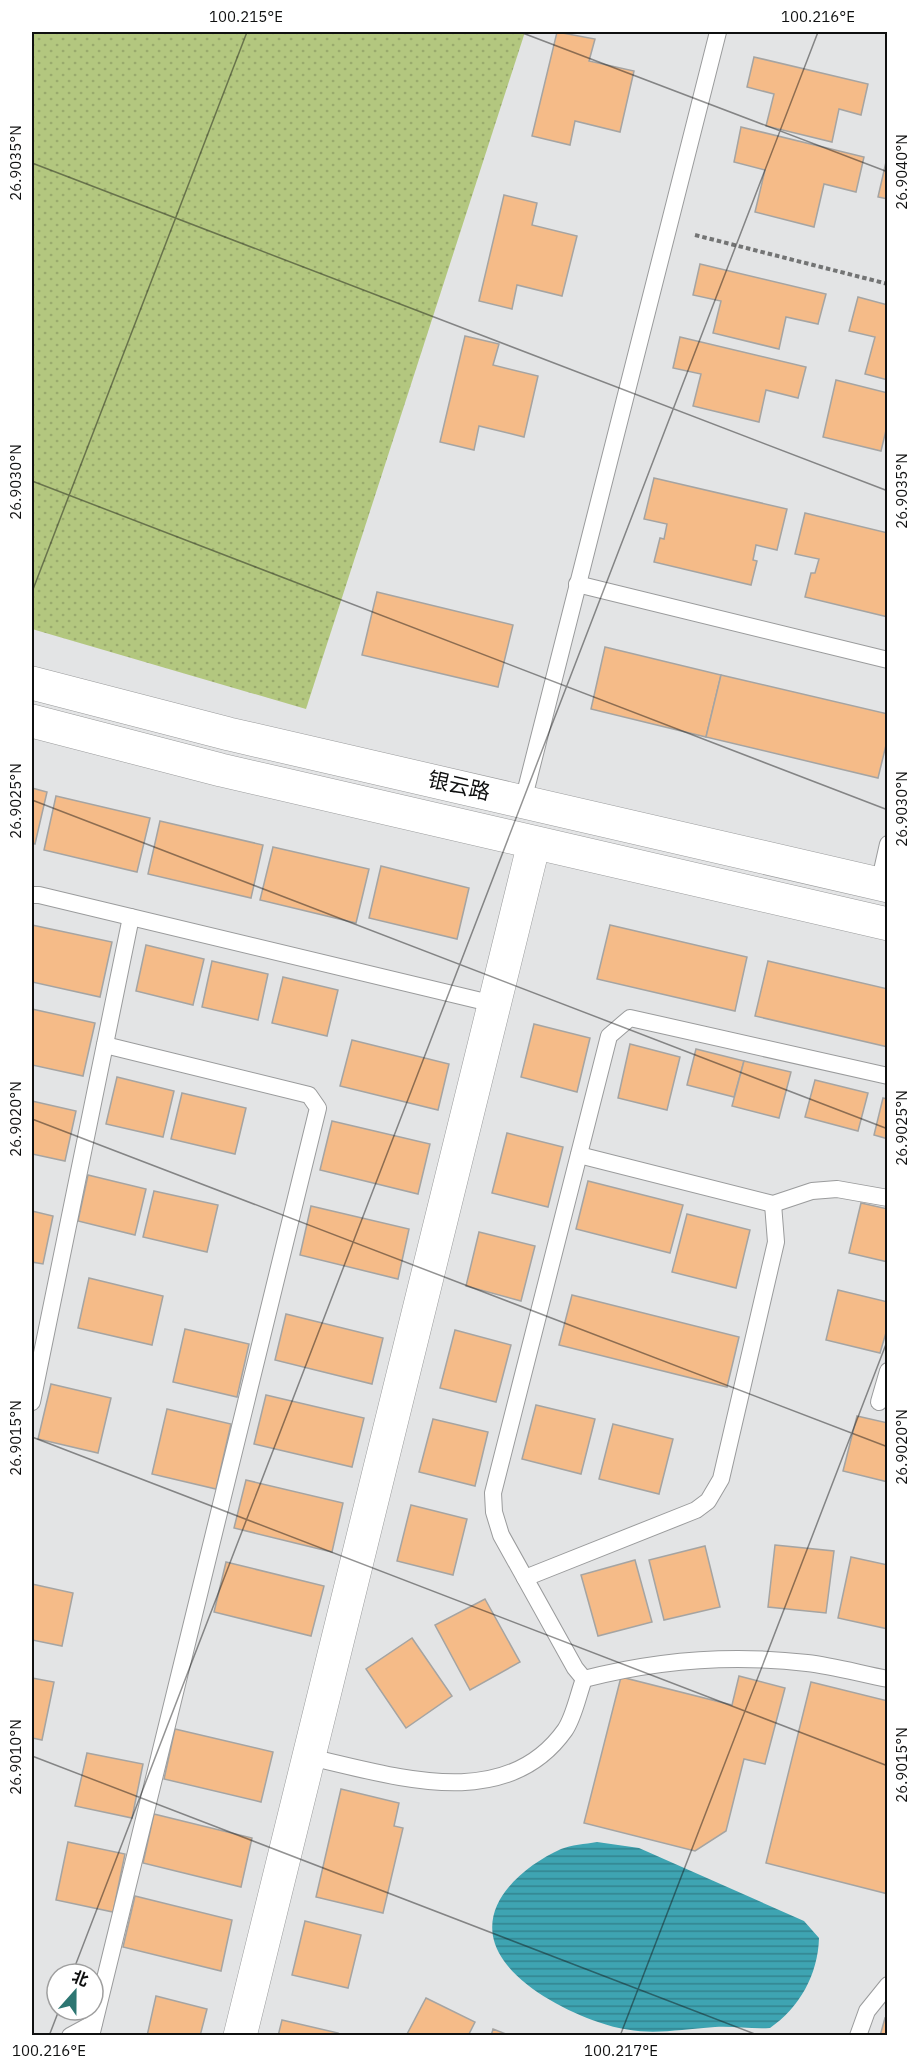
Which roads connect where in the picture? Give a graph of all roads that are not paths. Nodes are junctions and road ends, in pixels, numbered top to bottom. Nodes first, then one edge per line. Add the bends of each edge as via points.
1 (717, 32) edge
2 (577, 584) junction
3 (888, 660) edge
4 (32, 683) edge
5 (32, 722) edge
6 (523, 801) junction
7 (534, 843) junction
8 (888, 844) edge
9 (883, 885) edge
10 (32, 895) edge
11 (132, 917) junction
12 (888, 924) edge
13 (494, 1004) junction
14 (105, 1046) junction
15 (888, 1076) edge
16 (579, 1155) junction
17 (888, 1198) edge
18 (773, 1204) junction
19 (888, 1371) edge
20 (32, 1402) edge
21 (879, 1402) dead end
22 (525, 1578) junction
23 (584, 1679) junction
24 (888, 1680) edge
25 (309, 1757) junction
26 (888, 1985) edge
27 (92, 2029) edge
28 (70, 2036) edge
29 (240, 2036) edge
30 (858, 2036) edge

1 - 2 lane
2 - 3 lane
2 - 6 lane
4 - 6 street, 银云路 via 184,723
5 - 7 street, 银云路
6 - 9 street, 银云路
7 - 12 street, 银云路
7 - 13 street
8 - 9 lane
10 - 11 lane
11 - 13 lane
11 - 14 lane
13 - 25 street
14 - 20 lane
14 - 27 lane via 309,1095 318,1108
15 - 16 lane via 630,1018 609,1036
16 - 18 lane
16 - 22 lane via 493,1493 501,1535
17 - 18 lane via 837,1189 812,1191
18 - 22 lane via 776,1242 721,1479 708,1501 682,1517
19 - 21 lane
22 - 23 lane
23 - 24 lane via 648,1664 757,1658 809,1663
23 - 25 lane via 566,1729 554,1743 510,1775 429,1783
25 - 29 street
26 - 30 lane via 867,2011
27 - 28 lane

